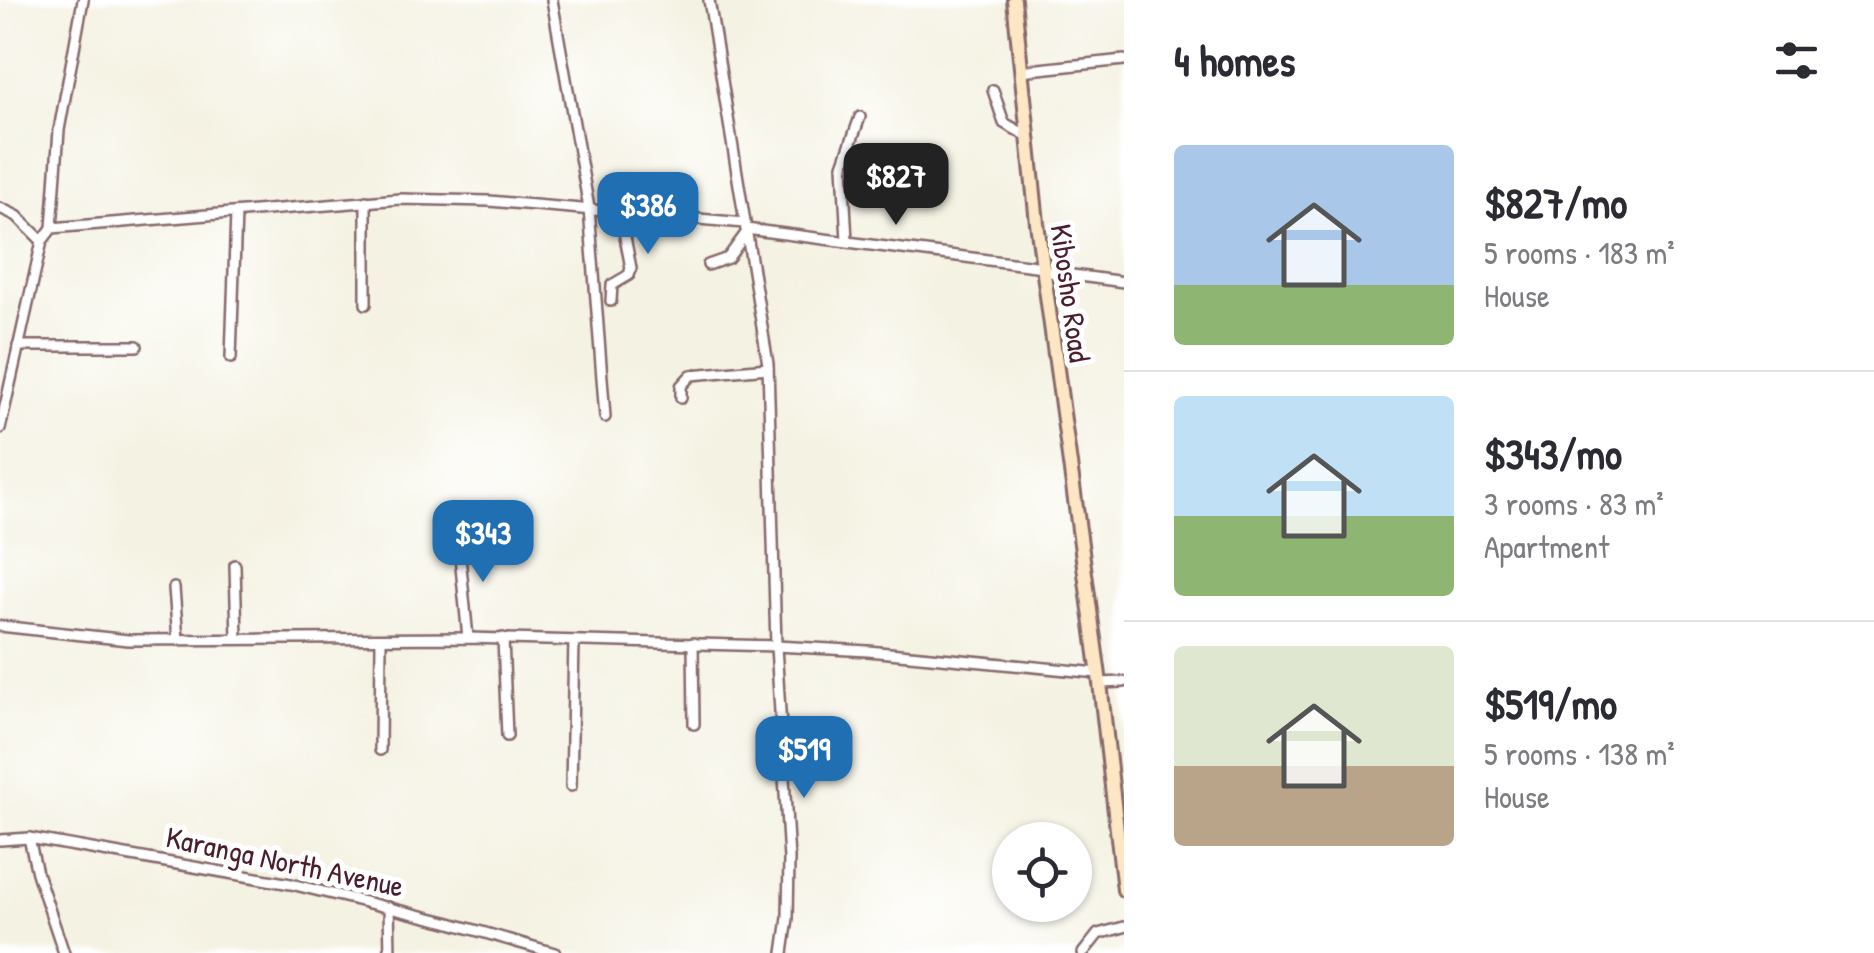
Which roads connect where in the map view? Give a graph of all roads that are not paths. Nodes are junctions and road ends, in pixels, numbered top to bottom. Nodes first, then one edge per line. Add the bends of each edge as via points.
1 (83, 0) edge
2 (552, 0) edge
3 (709, 0) edge
4 (1014, 0) edge
5 (1124, 60) edge
6 (1020, 71) junction
7 (994, 90) dead end
8 (860, 117) dead end
9 (1028, 136) junction
10 (366, 201) junction
11 (0, 208) edge
12 (589, 208) junction
13 (620, 210) junction
14 (236, 213) junction
15 (52, 228) junction
16 (746, 228) junction
17 (42, 241) junction
18 (847, 241) junction
19 (708, 265) dead end
20 (1043, 269) junction
21 (1124, 282) edge
22 (612, 301) dead end
23 (366, 304) dead end
24 (18, 346) junction
25 (137, 346) dead end
26 (231, 358) dead end
27 (768, 368) junction
28 (681, 398) dead end
29 (605, 418) dead end
30 (0, 428) edge
31 (458, 536) dead end
32 (234, 565) dead end
33 (174, 588) dead end
34 (0, 626) edge
35 (468, 638) junction
36 (503, 638) junction
37 (236, 639) junction
38 (178, 640) junction
39 (381, 640) junction
40 (574, 641) junction
41 (694, 643) junction
42 (776, 646) junction
43 (1099, 678) junction
44 (1124, 682) edge
45 (694, 724) dead end
46 (507, 736) dead end
47 (380, 750) dead end
48 (571, 786) dead end
49 (1, 837) edge
50 (28, 838) junction
51 (1124, 888) edge
52 (389, 907) junction
53 (1124, 927) edge
54 (64, 953) edge
55 (390, 953) edge
56 (555, 953) edge
57 (783, 953) edge
58 (1083, 953) edge

1 - 15 street via 58,130
2 - 12 street
3 - 16 street
4 - 6 street, Kibosho Road
5 - 6 street
6 - 9 street, Kibosho Road
7 - 9 street via 1004,123
8 - 18 street via 843,165
9 - 20 street, Kibosho Road
10 - 12 street
10 - 14 street
10 - 23 street
11 - 17 street
12 - 13 street
12 - 29 street
13 - 16 street
13 - 22 street via 631,268 613,283
14 - 15 street
14 - 26 street
15 - 17 street
16 - 18 street
16 - 19 street via 728,258
16 - 27 street
17 - 24 street
18 - 20 street
20 - 21 street
20 - 43 street, Kibosho Road
24 - 25 street
24 - 30 street
27 - 28 street via 691,376
27 - 42 street
31 - 35 street
32 - 37 street
33 - 38 street
34 - 38 street via 101,639
35 - 36 street
35 - 39 street
36 - 40 street
36 - 46 street
37 - 38 street
37 - 39 street
39 - 47 street
40 - 41 street
40 - 48 street
41 - 42 street
41 - 45 street
42 - 43 street
42 - 57 street via 790,888
43 - 44 street
43 - 51 street, Kibosho Road
49 - 50 street, Karanga North Avenue
50 - 52 street, Karanga North Avenue via 224,870
50 - 54 street
52 - 55 street
52 - 56 street, Karanga North Avenue
53 - 58 street via 1098,934

